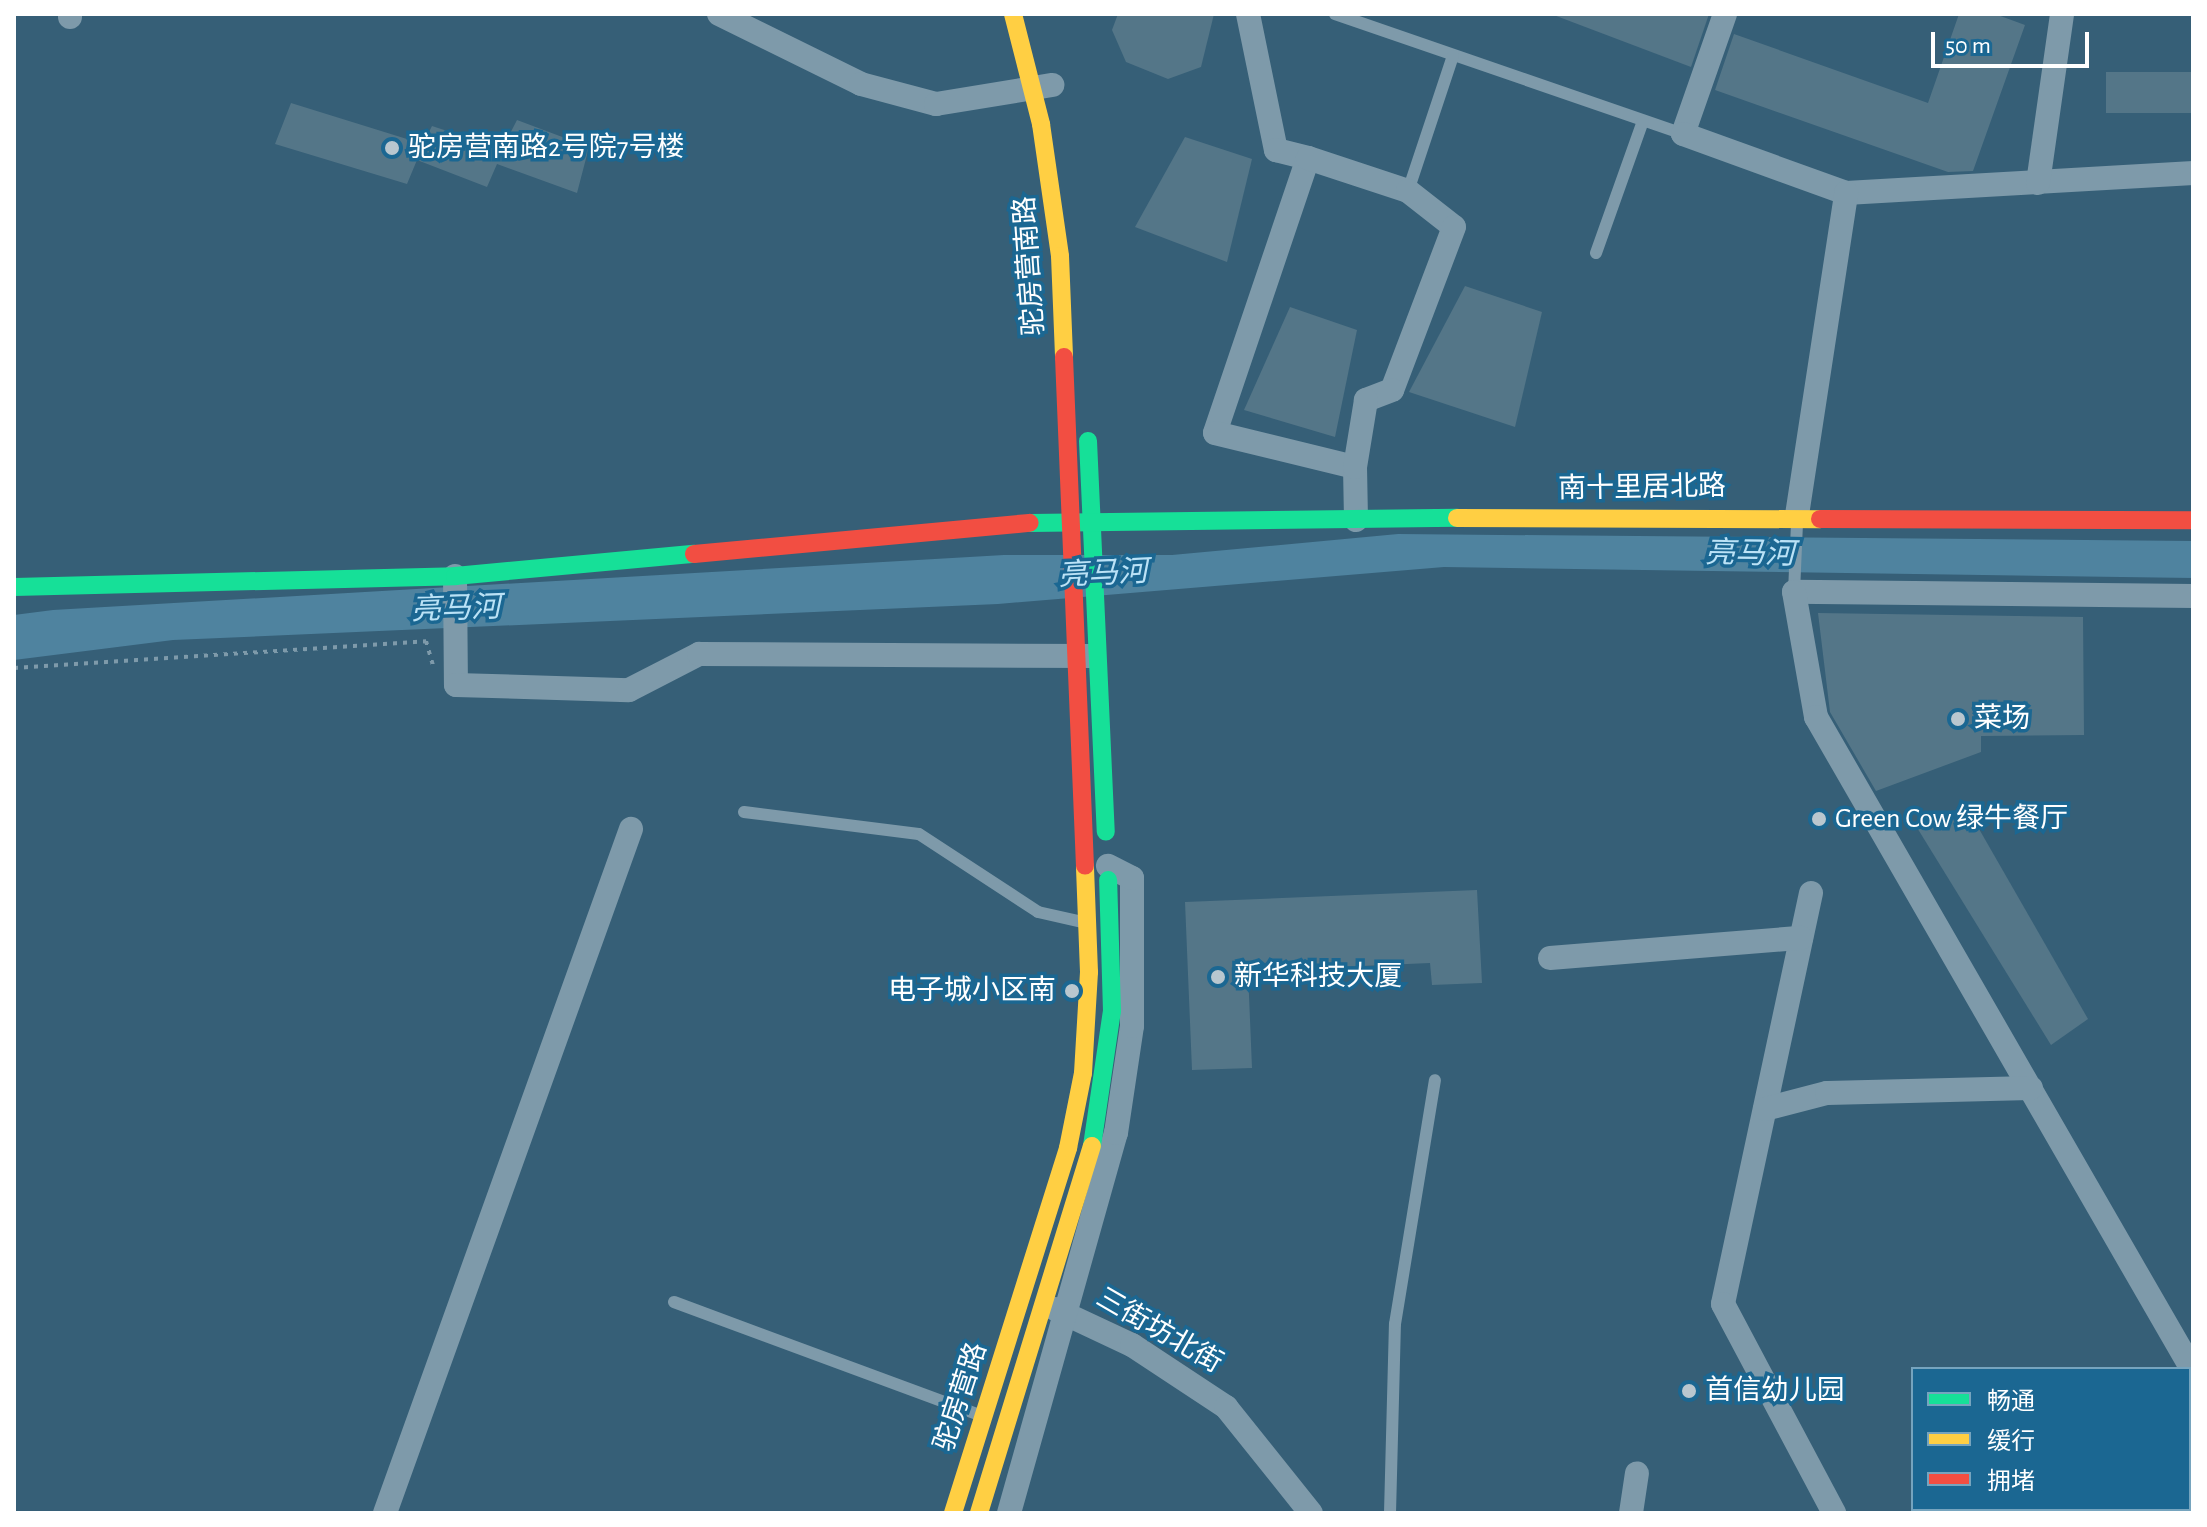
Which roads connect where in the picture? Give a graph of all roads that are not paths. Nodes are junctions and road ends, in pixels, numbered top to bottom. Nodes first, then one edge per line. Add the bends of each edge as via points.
1 (719, 14) edge
2 (1013, 14) edge
3 (1031, 14) edge
4 (1248, 14) edge
5 (1335, 14) edge
6 (1725, 14) edge
7 (2062, 14) edge
8 (1453, 56) junction
9 (1042, 87) junction
10 (1643, 121) junction
11 (1683, 134) junction
12 (1308, 158) junction
13 (2193, 173) edge
14 (2038, 183) junction
15 (1408, 191) junction
16 (1846, 193) junction
17 (1596, 253) dead end
18 (1355, 467) junction
19 (1797, 515) junction
20 (1092, 517) junction
21 (1067, 518) junction
22 (1356, 520) junction
23 (2193, 520) edge
24 (455, 576) junction
25 (14, 587) edge
26 (1794, 592) junction
27 (2193, 596) edge
28 (1099, 656) junction
29 (1073, 657) junction
30 (744, 812) dead end
31 (631, 829) dead end
32 (1108, 866) junction
33 (1811, 893) dead end
34 (1088, 923) junction
35 (1112, 927) junction
36 (1801, 938) junction
37 (1550, 958) dead end
38 (1435, 1080) dead end
39 (2031, 1088) junction
40 (1765, 1109) junction
41 (1022, 1298) junction
42 (674, 1302) dead end
43 (1046, 1306) junction
44 (1070, 1315) junction
45 (2191, 1367) edge
46 (983, 1416) junction
47 (1007, 1425) junction
48 (1637, 1473) dead end
49 (385, 1513) edge
50 (953, 1513) edge
51 (979, 1513) edge
52 (1009, 1513) edge
53 (1311, 1513) edge
54 (1390, 1513) edge
55 (1631, 1513) edge
56 (1834, 1513) edge

1 - 9 street via 861,84 936,104
2 - 9 street, 驼房营南路
3 - 9 street, 驼房营南路
4 - 12 street via 1276,150
5 - 8 lane
6 - 11 street
7 - 14 street
8 - 10 lane
8 - 15 lane
9 - 20 street, 驼房营南路 via 1076,248
9 - 21 street, 驼房营南路 via 1060,256
10 - 11 lane
10 - 17 lane
11 - 16 street
12 - 15 street
12 - 18 street via 1215,433
13 - 14 street
14 - 16 street
15 - 18 street via 1454,227 1392,390 1366,400
16 - 19 street
18 - 22 street
19 - 22 street, 南十里居北路
19 - 23 street, 南十里居北路
19 - 26 lane
20 - 21 street, 南十里居北路
20 - 22 street, 南十里居北路
20 - 28 street, 驼房营南路
21 - 24 street, 南十里居北路
21 - 29 street, 驼房营南路
24 - 25 street, 南十里居北路
24 - 29 street via 456,674 629,690 699,654
26 - 27 street
26 - 39 street via 1816,717
28 - 29 street
28 - 32 street, 驼房营南路
29 - 34 street, 驼房营南路
30 - 34 lane via 919,834 1038,912
31 - 49 street
32 - 35 street, 驼房营南路
32 - 44 street via 1132,878 1132,1026 1116,1133
33 - 36 street
34 - 35 lane
34 - 41 street, 驼房营路 via 1078,1107
35 - 43 street, 驼房营路 via 1112,1011 1098,1125
36 - 37 street
36 - 40 street
38 - 54 lane via 1395,1324
39 - 40 street via 1827,1093
39 - 45 street
40 - 56 street via 1723,1304
41 - 43 street, 三街坊北街
41 - 46 street, 驼房营路
42 - 46 lane
43 - 44 street, 三街坊北街
43 - 47 street, 驼房营路
44 - 52 street
44 - 53 street, 三街坊北街 via 1226,1407
46 - 47 lane
46 - 50 street, 驼房营路
47 - 51 street, 驼房营路
48 - 55 street

